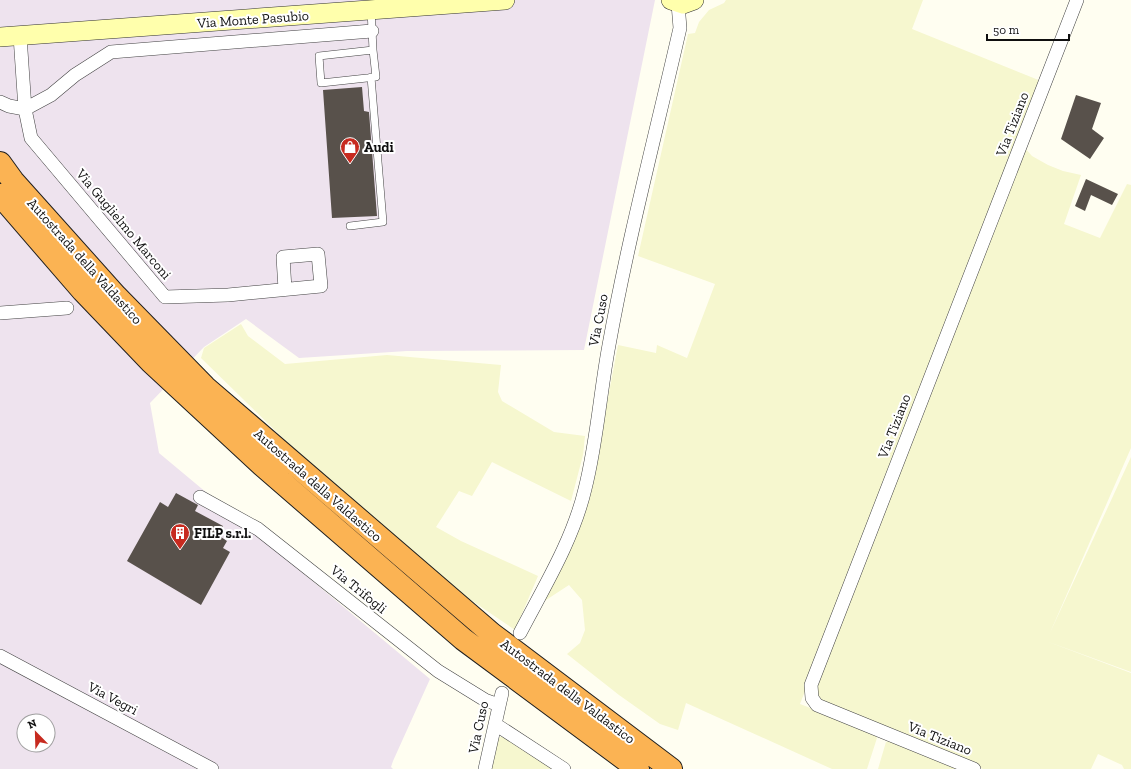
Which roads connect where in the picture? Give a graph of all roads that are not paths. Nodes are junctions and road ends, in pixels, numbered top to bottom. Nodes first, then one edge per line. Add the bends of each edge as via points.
1 (505, 0) edge
2 (1077, 0) edge
3 (681, 1) edge
4 (371, 10) junction
5 (372, 31) junction
6 (20, 36) junction
7 (0, 37) edge
8 (373, 50) junction
9 (370, 77) junction
10 (0, 102) edge
11 (25, 109) junction
12 (0, 163) edge
13 (0, 195) edge
14 (350, 226) dead end
15 (285, 289) dead end
16 (67, 308) dead end
17 (0, 313) edge
18 (199, 393) junction
19 (200, 497) dead end
20 (520, 633) dead end
21 (0, 656) edge
22 (501, 699) joint
23 (495, 724) junction
24 (212, 769) edge
25 (486, 769) edge
26 (564, 769) edge
27 (638, 769) edge
28 (671, 769) edge
29 (974, 769) edge

1 - 4 main road, Via Monte Pasubio
2 - 29 street, Via Tiziano via 811,685 812,698 817,705
3 - 20 street, Via Cuso via 680,28 624,268 585,490 559,555
4 - 5 lane
4 - 6 main road, Via Monte Pasubio
5 - 8 lane
5 - 11 street, Via Monte Pasubio via 111,52 75,75 51,95
6 - 7 main road, Via Monte Pasubio
6 - 11 street, Via Guglielmo Marconi
8 - 9 lane via 376,77
8 - 9 lane via 319,56 321,83
9 - 14 lane via 383,222
10 - 11 street
11 - 15 street, Via Guglielmo Marconi via 31,138 165,297 228,295
12 - 18 highway, Autostrada della Valdastico
13 - 18 highway, Autostrada della Valdastico via 83,292 151,362
16 - 17 street
18 - 27 highway, Autostrada della Valdastico via 262,465 463,640
18 - 28 highway, Autostrada della Valdastico via 492,634
19 - 22 street, Via Trifogli via 258,529 438,671 486,700
21 - 24 street, Via Vegri
22 - 23 street, Via Cuso
23 - 25 street, Via Cuso
23 - 26 street

